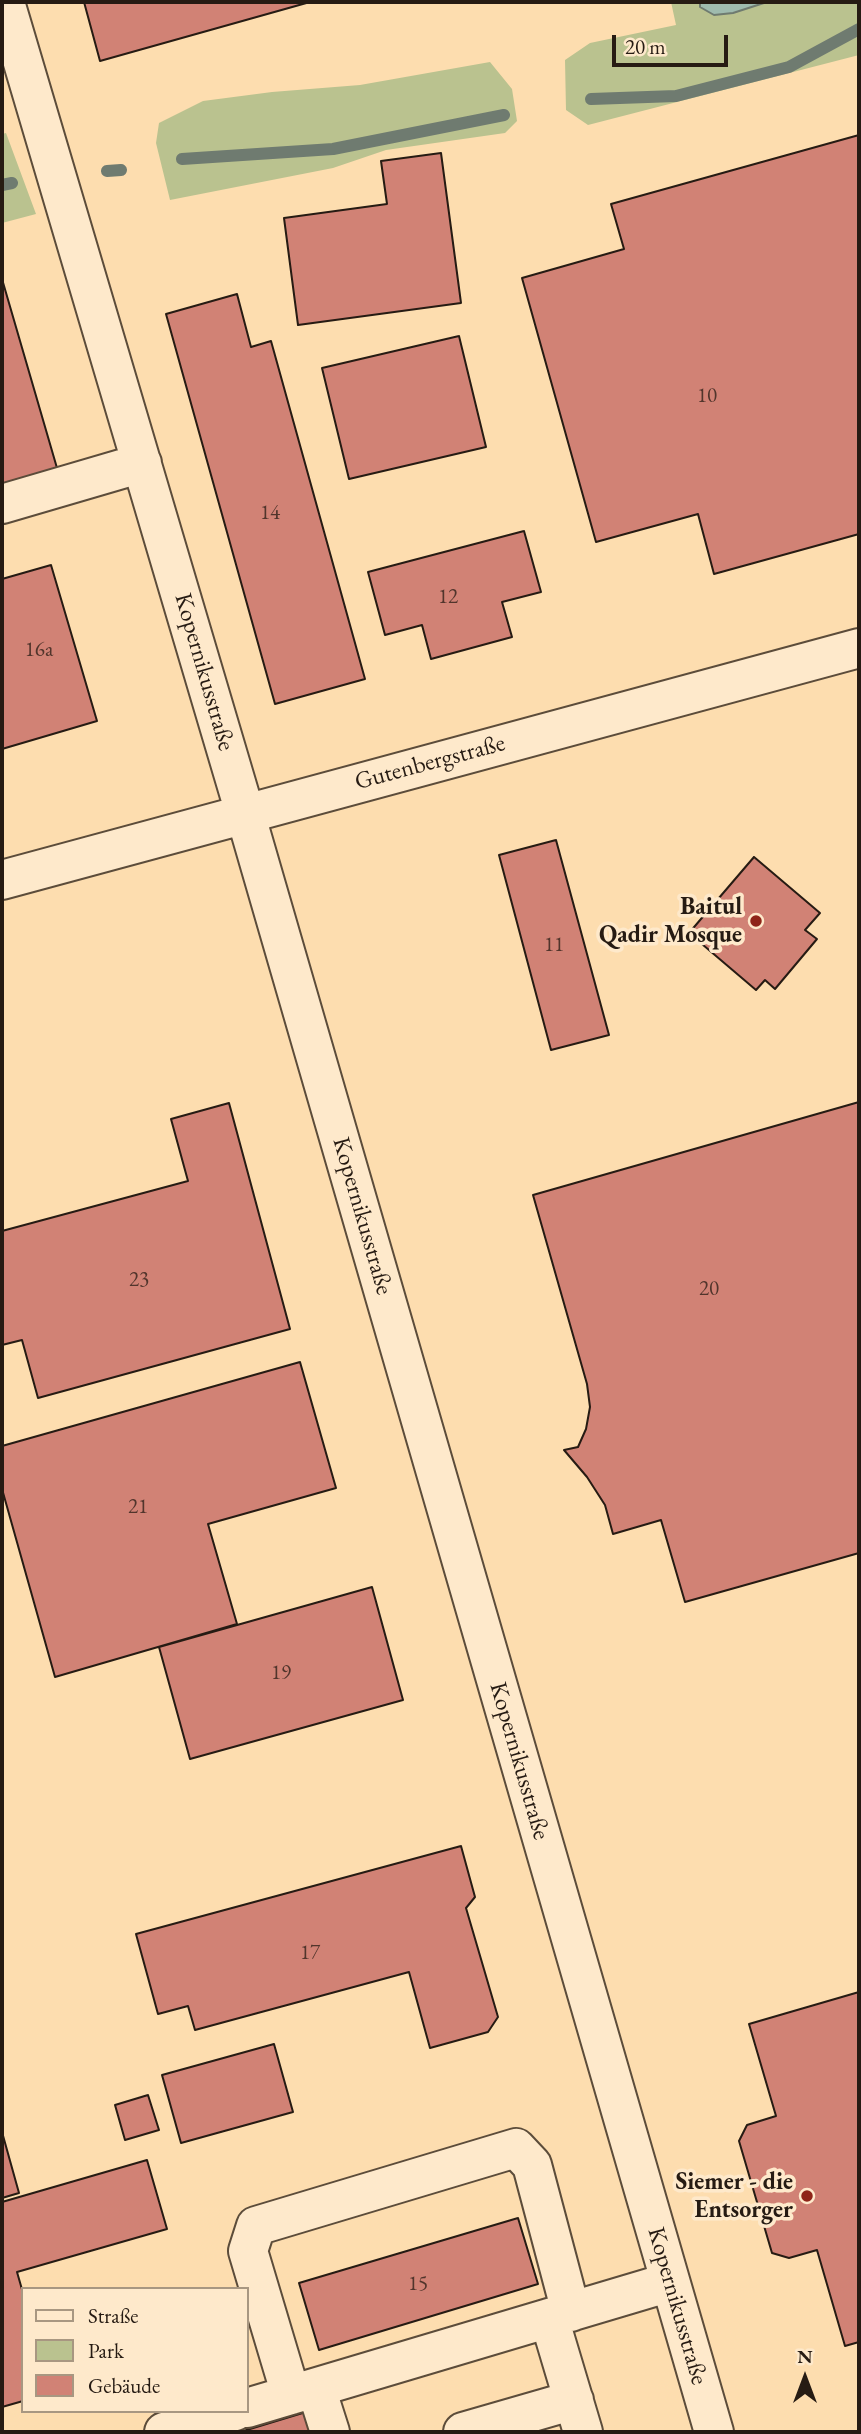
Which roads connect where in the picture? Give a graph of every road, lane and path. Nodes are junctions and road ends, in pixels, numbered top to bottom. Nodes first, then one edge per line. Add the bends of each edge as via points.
1 (5, 2) edge
2 (142, 463) junction
3 (2, 504) edge
4 (859, 649) edge
5 (245, 813) junction
6 (2, 880) edge
7 (670, 2282) junction
8 (560, 2315) junction
9 (304, 2391) junction
10 (248, 2408) edge
11 (228, 2413) edge
12 (579, 2416) edge
13 (164, 2432) edge
14 (330, 2432) edge
15 (463, 2432) edge
16 (714, 2432) edge

1 - 2 street, Kopernikusstraße
2 - 3 street
2 - 5 street, Kopernikusstraße
4 - 5 street, Gutenbergstraße
5 - 6 street, Gutenbergstraße
5 - 7 street, Kopernikusstraße
7 - 8 street
7 - 16 street, Kopernikusstraße
8 - 9 street
8 - 9 street via 532,2165 516,2148 256,2226 248,2251
8 - 12 street
9 - 10 street
9 - 14 street
11 - 13 street
12 - 15 street

